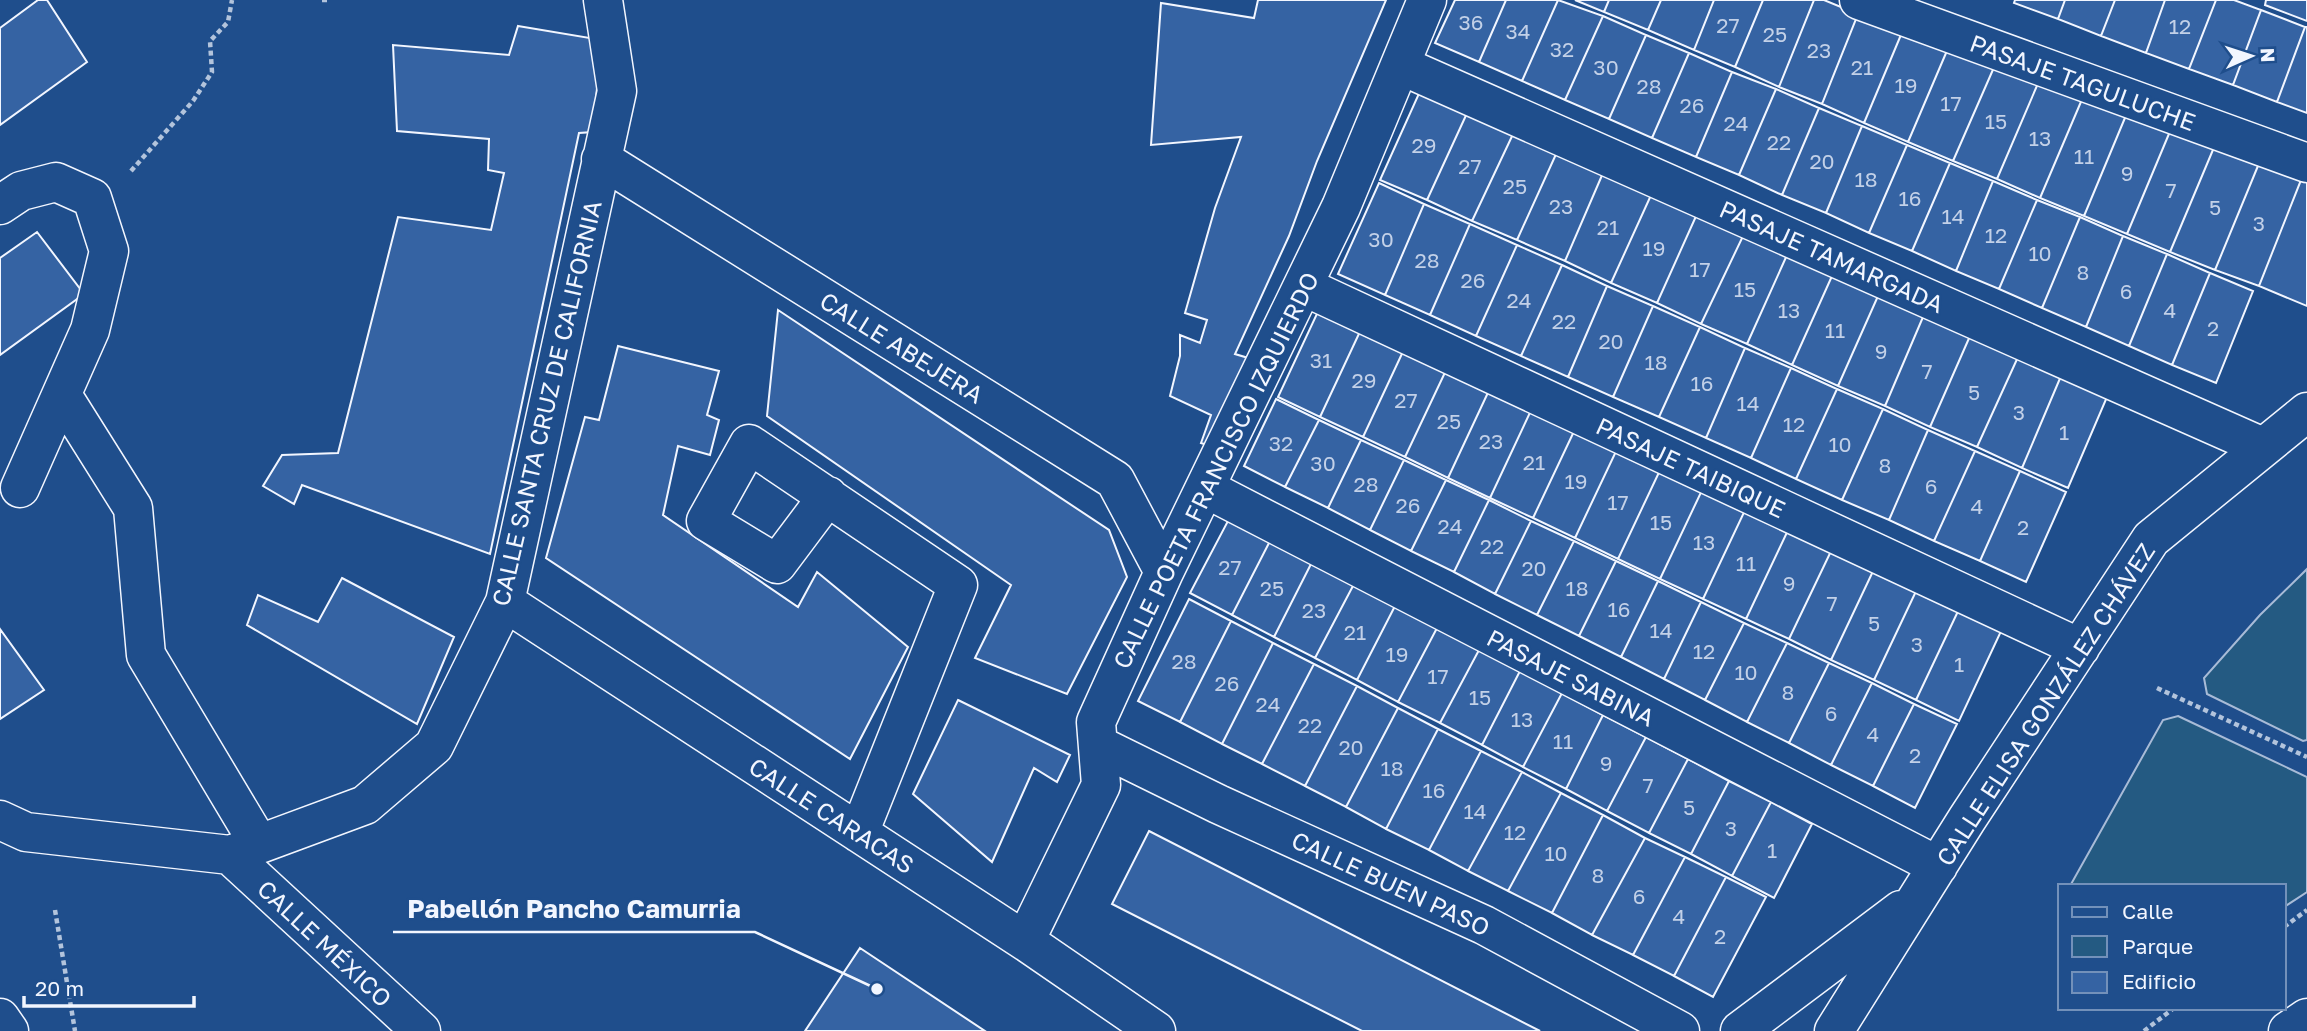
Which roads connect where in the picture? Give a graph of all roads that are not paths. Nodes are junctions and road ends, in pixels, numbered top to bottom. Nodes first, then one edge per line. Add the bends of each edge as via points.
1 (603, 0) edge
2 (1427, 0) edge
3 (1859, 0) edge
4 (1400, 65) junction
5 (601, 159) junction
6 (2307, 163) edge
7 (0, 205) edge
8 (1303, 286) junction
9 (62, 395) junction
10 (2307, 412) edge
11 (2263, 447) junction
12 (20, 488) dead end
13 (1205, 488) junction
14 (828, 496) dead end
15 (1164, 572) junction
16 (505, 602) junction
17 (2080, 648) junction
18 (1098, 745) junction
19 (0, 820) edge
20 (859, 833) junction
21 (245, 850) junction
22 (1929, 881) junction
23 (1025, 941) junction
24 (0, 1018) edge
25 (2307, 1018) edge
26 (9, 1031) edge
27 (421, 1031) edge
28 (1156, 1031) edge
29 (1679, 1031) edge
30 (1740, 1031) edge
31 (1834, 1031) edge
32 (2288, 1031) edge

1 - 5 main road, CALLE SANTA CRUZ DE CALIFORNIA via 617,91
2 - 4 main road, CALLE POETA FRANCISCO IZQUIERDO
3 - 6 main road, PASAJE TAGULUCHE
4 - 8 main road, CALLE POETA FRANCISCO IZQUIERDO
4 - 11 main road, PASAJE TAMARGADA
5 - 15 main road, CALLE ABEJERA via 1115,480
5 - 16 main road, CALLE SANTA CRUZ DE CALIFORNIA
7 - 9 main road via 21,191 56,182 92,198 109,251 90,330
8 - 13 main road, CALLE POETA FRANCISCO IZQUIERDO
8 - 17 main road, PASAJE TAIBIQUE
9 - 12 main road
9 - 21 main road, CALLE MÉXICO via 134,508 146,655
10 - 11 main road, CALLE ELISA GONZÁLEZ CHÁVEZ
11 - 17 main road, CALLE ELISA GONZÁLEZ CHÁVEZ via 2151,539
13 - 15 main road, CALLE POETA FRANCISCO IZQUIERDO
13 - 22 main road, PASAJE SABINA
14 - 20 main road via 958,585
15 - 18 main road, CALLE POETA FRANCISCO IZQUIERDO via 1096,722
16 - 20 main road, CALLE CARACAS
16 - 21 main road, CALLE SANTA CRUZ DE CALIFORNIA via 434,746 366,805
17 - 22 main road, CALLE ELISA GONZÁLEZ CHÁVEZ
18 - 23 main road, CALLE POETA FRANCISCO IZQUIERDO via 1101,785
18 - 29 main road, CALLE BUEN PASO via 1483,925
19 - 21 main road, CALLE SANTA CRUZ DE CALIFORNIA via 26,832
20 - 23 main road, CALLE CARACAS
21 - 27 main road, CALLE MÉXICO
22 - 30 main road, CALLE ELISA GONZÁLEZ CHÁVEZ
22 - 31 main road, CALLE ELISA GONZÁLEZ CHÁVEZ
23 - 28 main road, CALLE CARACAS
24 - 26 main road
25 - 32 main road

